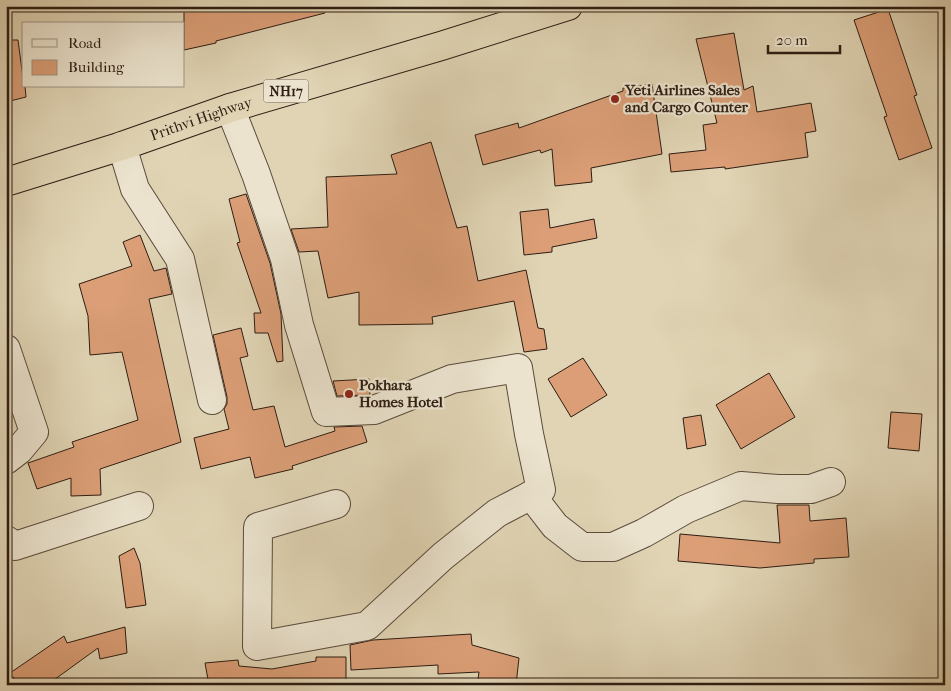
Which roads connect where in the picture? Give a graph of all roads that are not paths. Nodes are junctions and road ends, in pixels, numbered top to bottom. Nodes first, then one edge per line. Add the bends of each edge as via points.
1 (568, 6) edge
2 (230, 108) junction
3 (122, 146) junction
4 (6, 182) edge
5 (6, 349) edge
6 (212, 400) dead end
7 (6, 460) edge
8 (831, 482) dead end
9 (531, 496) junction
10 (336, 504) dead end
11 (139, 506) dead end
12 (6, 540) edge

1 - 2 highway, Prithvi Highway / NH17
2 - 3 highway, Prithvi Highway / NH17
2 - 9 lane via 285,259 298,325 326,412 374,410 452,379 518,368 541,490
3 - 4 highway, Prithvi Highway / NH17
3 - 6 lane via 135,189 180,259
5 - 7 lane via 34,432
8 - 9 lane via 811,488 740,486 686,509 613,547 582,547 555,526
9 - 10 lane via 497,513 443,556 366,626 257,646 258,527
11 - 12 lane via 15,546

